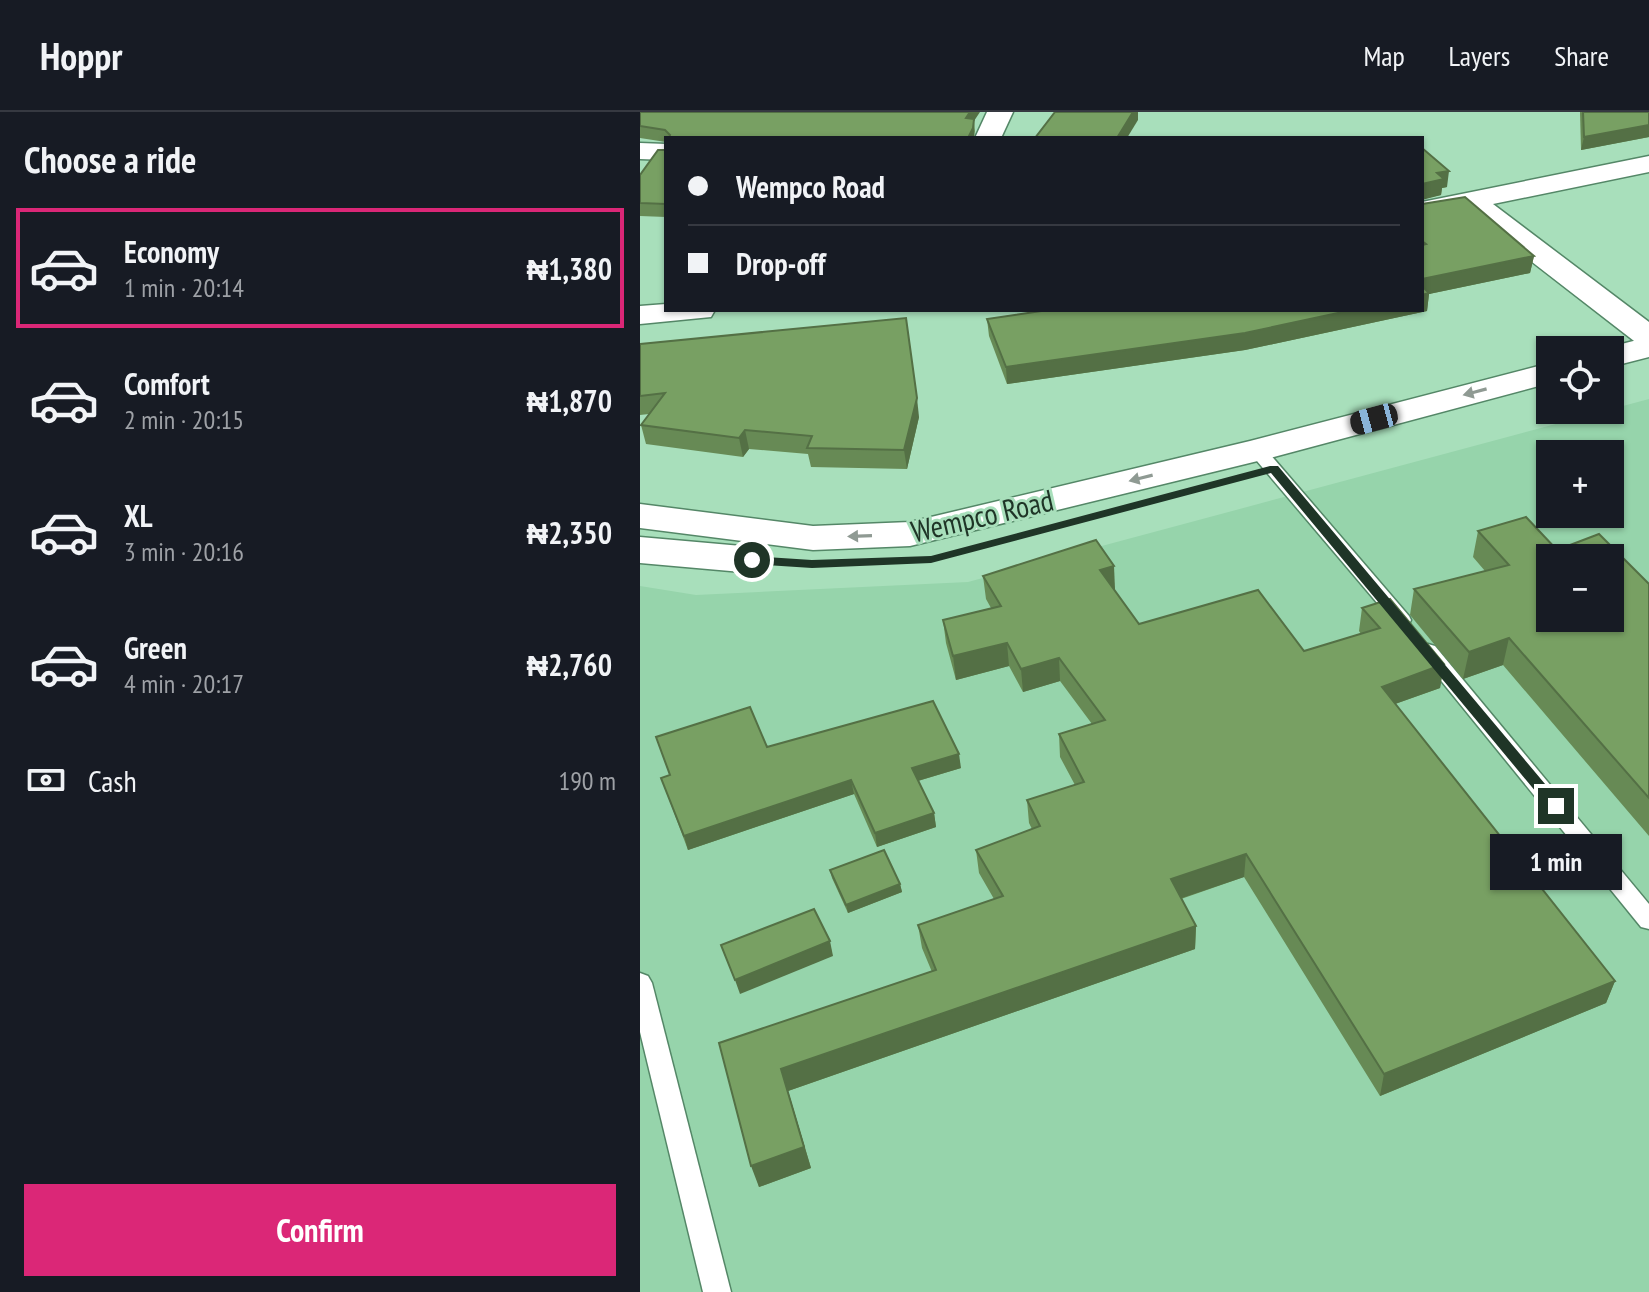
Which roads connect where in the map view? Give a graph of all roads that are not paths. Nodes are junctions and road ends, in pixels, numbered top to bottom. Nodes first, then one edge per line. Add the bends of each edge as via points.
1 (1000, 112) edge
2 (989, 136) edge
3 (640, 151) edge
4 (664, 152) edge
5 (1649, 164) edge
6 (1469, 199) junction
7 (1424, 210) edge
8 (676, 312) edge
9 (640, 315) edge
10 (1649, 337) edge
11 (1649, 347) edge
12 (1624, 353) edge
13 (1649, 375) edge
14 (1536, 377) edge
15 (1624, 381) edge
16 (1536, 403) edge
17 (1266, 459) junction
18 (640, 516) edge
19 (640, 550) edge
20 (1649, 920) edge
21 (640, 983) edge
22 (717, 1292) edge

1 - 2 street
3 - 4 street
5 - 6 street
6 - 7 street
6 - 10 street
8 - 9 street
11 - 12 street
13 - 15 street
14 -> 17 street, Wempco Road
16 - 17 street, Wempco Road
17 -> 18 street, Wempco Road via 910,534 813,538
17 - 19 street, Wempco Road via 931,560 812,564
17 - 20 lane
21 - 22 lane

